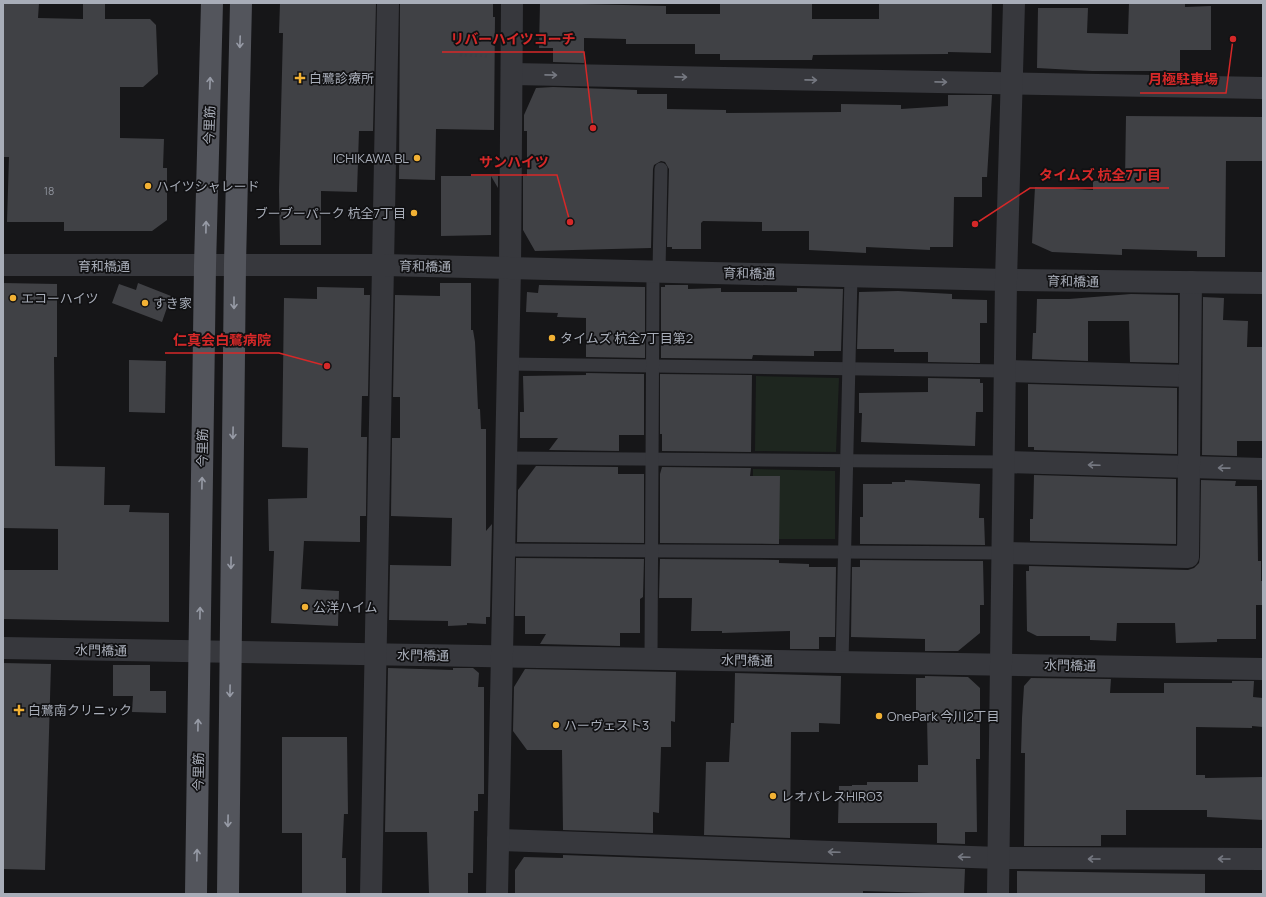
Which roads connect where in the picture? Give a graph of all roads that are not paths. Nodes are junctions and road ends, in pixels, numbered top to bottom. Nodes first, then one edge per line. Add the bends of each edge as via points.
1 (212, 3) edge
2 (241, 3) edge
3 (388, 3) edge
4 (512, 3) edge
5 (1014, 3) edge
6 (512, 74) junction
7 (1013, 84) junction
8 (1263, 88) edge
9 (660, 169) dead end
10 (234, 264) junction
11 (3, 265) edge
12 (384, 265) junction
13 (205, 266) junction
14 (510, 268) junction
15 (656, 271) junction
16 (851, 276) junction
17 (1006, 280) junction
18 (1191, 282) junction
19 (1263, 283) edge
20 (508, 364) junction
21 (652, 366) junction
22 (849, 369) junction
23 (1006, 371) junction
24 (1190, 376) junction
25 (506, 458) junction
26 (652, 459) junction
27 (847, 461) junction
28 (1004, 462) junction
29 (1190, 467) junction
30 (1263, 469) edge
31 (504, 550) junction
32 (652, 551) junction
33 (845, 552) junction
34 (1004, 553) junction
35 (3, 648) edge
36 (199, 652) junction
37 (230, 652) junction
38 (375, 654) junction
39 (503, 656) junction
40 (651, 659) junction
41 (842, 662) junction
42 (1002, 664) junction
43 (1263, 668) edge
44 (498, 840) junction
45 (999, 858) junction
46 (1263, 859) edge
47 (196, 894) edge
48 (228, 894) edge
49 (371, 894) edge
50 (497, 894) edge
51 (998, 894) edge

13 -> 1 main road, 今里筋
2 -> 10 main road
3 - 12 street
4 - 6 street
5 - 7 street
6 -> 7 street
6 - 14 street
7 - 8 street
7 - 17 street
9 - 15 lane
10 - 12 street, 育和橋通
10 - 13 street, 育和橋通
10 -> 37 main road
11 - 13 street, 育和橋通
12 - 14 street, 育和橋通
12 - 38 street
36 -> 13 main road, 今里筋
14 - 15 street, 育和橋通
14 - 20 street
15 - 16 street, 育和橋通
15 - 21 lane
16 - 17 street, 育和橋通
16 - 22 lane
17 - 18 street, 育和橋通
17 - 23 street
18 - 19 street, 育和橋通
18 - 24 street
20 - 21 lane
20 - 25 street
21 - 22 lane
21 - 26 lane
22 - 23 lane
22 - 27 lane
23 - 24 street
23 - 28 street
24 - 29 street
25 - 26 lane
25 - 31 street
26 - 27 lane
26 - 32 lane
27 - 28 lane
27 - 33 lane
29 -> 28 street
28 - 34 street
30 -> 29 street
29 - 34 street via 1188,557
31 - 32 lane
31 - 39 street
32 - 33 lane
32 - 40 lane
33 - 34 lane
33 - 41 lane
34 - 42 street
35 - 36 street, 水門橋通
36 - 37 street, 水門橋通
47 -> 36 main road, 今里筋
37 - 38 street, 水門橋通
37 -> 48 main road
38 - 39 street, 水門橋通
38 - 49 street
39 - 40 street, 水門橋通
39 - 44 street
40 - 41 street, 水門橋通
41 - 42 street, 水門橋通
42 - 43 street, 水門橋通
42 - 45 street
45 -> 44 street
44 - 50 street
46 -> 45 street
45 - 51 street

